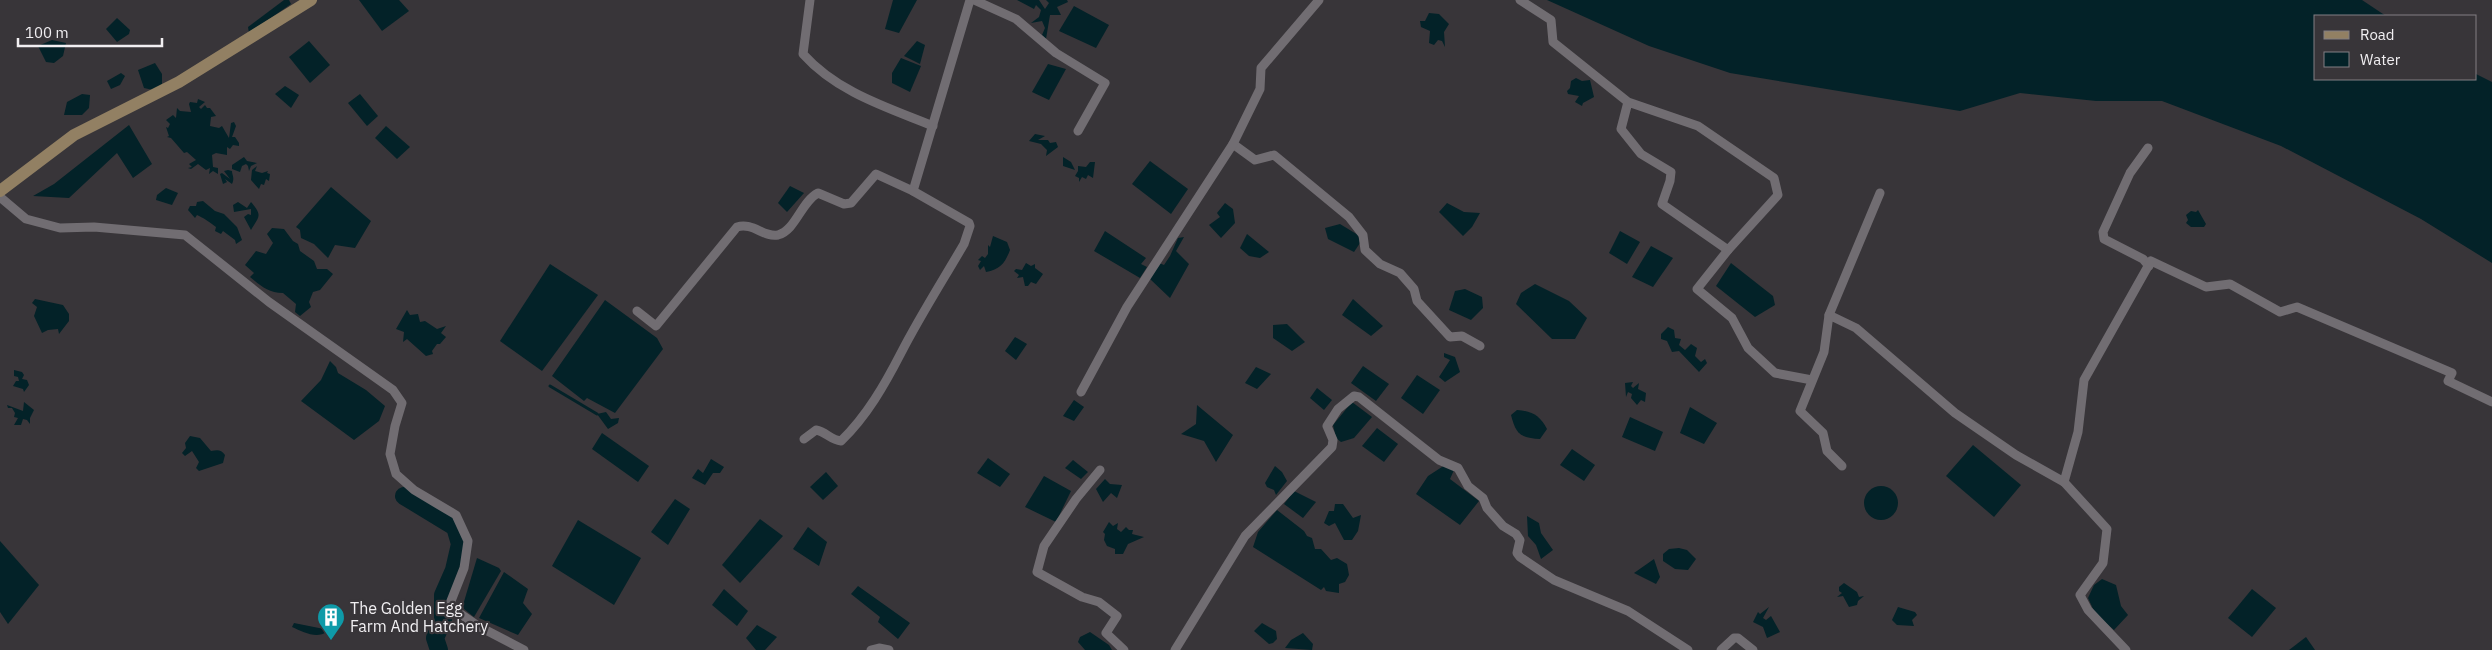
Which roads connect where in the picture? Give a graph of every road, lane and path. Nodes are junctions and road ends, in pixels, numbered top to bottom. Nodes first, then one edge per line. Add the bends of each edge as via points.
1 (311, 0) edge
2 (810, 0) edge
3 (970, 0) edge
4 (974, 0) edge
5 (1319, 0) edge
6 (1520, 0) edge
7 (292, 5) edge
8 (1628, 102) junction
9 (933, 126) junction
10 (1078, 131) dead end
11 (1233, 144) junction
12 (2148, 148) dead end
13 (0, 191) edge
14 (913, 192) junction
15 (1880, 193) dead end
16 (0, 197) edge
17 (1728, 250) junction
18 (2149, 266) junction
19 (637, 311) dead end
20 (1829, 315) junction
21 (1480, 346) dead end
22 (1812, 380) junction
23 (1081, 392) dead end
24 (2492, 402) edge
25 (804, 440) dead end
26 (1842, 466) dead end
27 (1100, 470) dead end
28 (2064, 482) junction
29 (524, 650) edge
30 (871, 650) edge
31 (889, 650) edge
32 (1124, 650) edge
33 (1175, 650) edge
34 (1688, 650) edge
35 (1721, 650) edge
36 (1753, 650) edge
37 (2126, 650) edge

1 - 7 main road
2 - 9 street via 803,54 817,70 859,97
3 - 9 street
4 - 10 street via 1016,18 1056,53 1105,83
5 - 11 street via 1261,68 1260,89
6 - 8 street via 1551,20 1553,42
7 - 13 main road via 179,82 74,135
8 - 17 street via 1621,129 1641,154 1671,172 1662,204
8 - 17 street via 1698,126 1774,178 1778,195
9 - 14 street
11 - 21 street via 1255,160 1274,155 1315,188 1349,217 1363,235 1365,250 1380,264 1400,273 1414,289 1417,301 1450,337 1462,336
11 - 23 street via 1127,307
12 - 18 street via 2130,173 2103,232 2104,239
14 - 19 street via 876,174 851,203 844,204 818,193 810,198 785,232 775,236 746,224 737,227 656,326
14 - 25 street via 968,223 970,226 964,244 888,380 852,430 841,441 816,430
15 - 20 street
16 - 29 street via 26,219 60,228 94,227 185,235 270,302 392,390 402,403 390,454 396,474 414,490 456,515 468,541 464,568 449,606 478,626
17 - 22 street via 1697,289 1732,318 1748,348 1775,373
18 - 24 street via 2151,261 2206,287 2230,284 2280,312 2297,307 2452,373 2448,381
18 - 28 street via 2084,380 2078,432
20 - 22 street via 1824,352
20 - 28 street via 1856,328 1955,413 2016,455
22 - 26 street via 1800,411 1823,433 1827,451
27 - 32 street via 1044,546 1037,572 1082,597 1099,602 1117,616 1106,632
28 - 37 street via 2107,529 2102,563 2080,595 2088,610
30 - 31 street
33 - 34 street via 1245,536 1332,446 1327,426 1338,409 1354,396 1439,460 1458,468 1468,486 1483,498 1487,508 1503,526 1516,534 1520,540 1520,557 1554,580 1628,611
35 - 36 street via 1738,638

